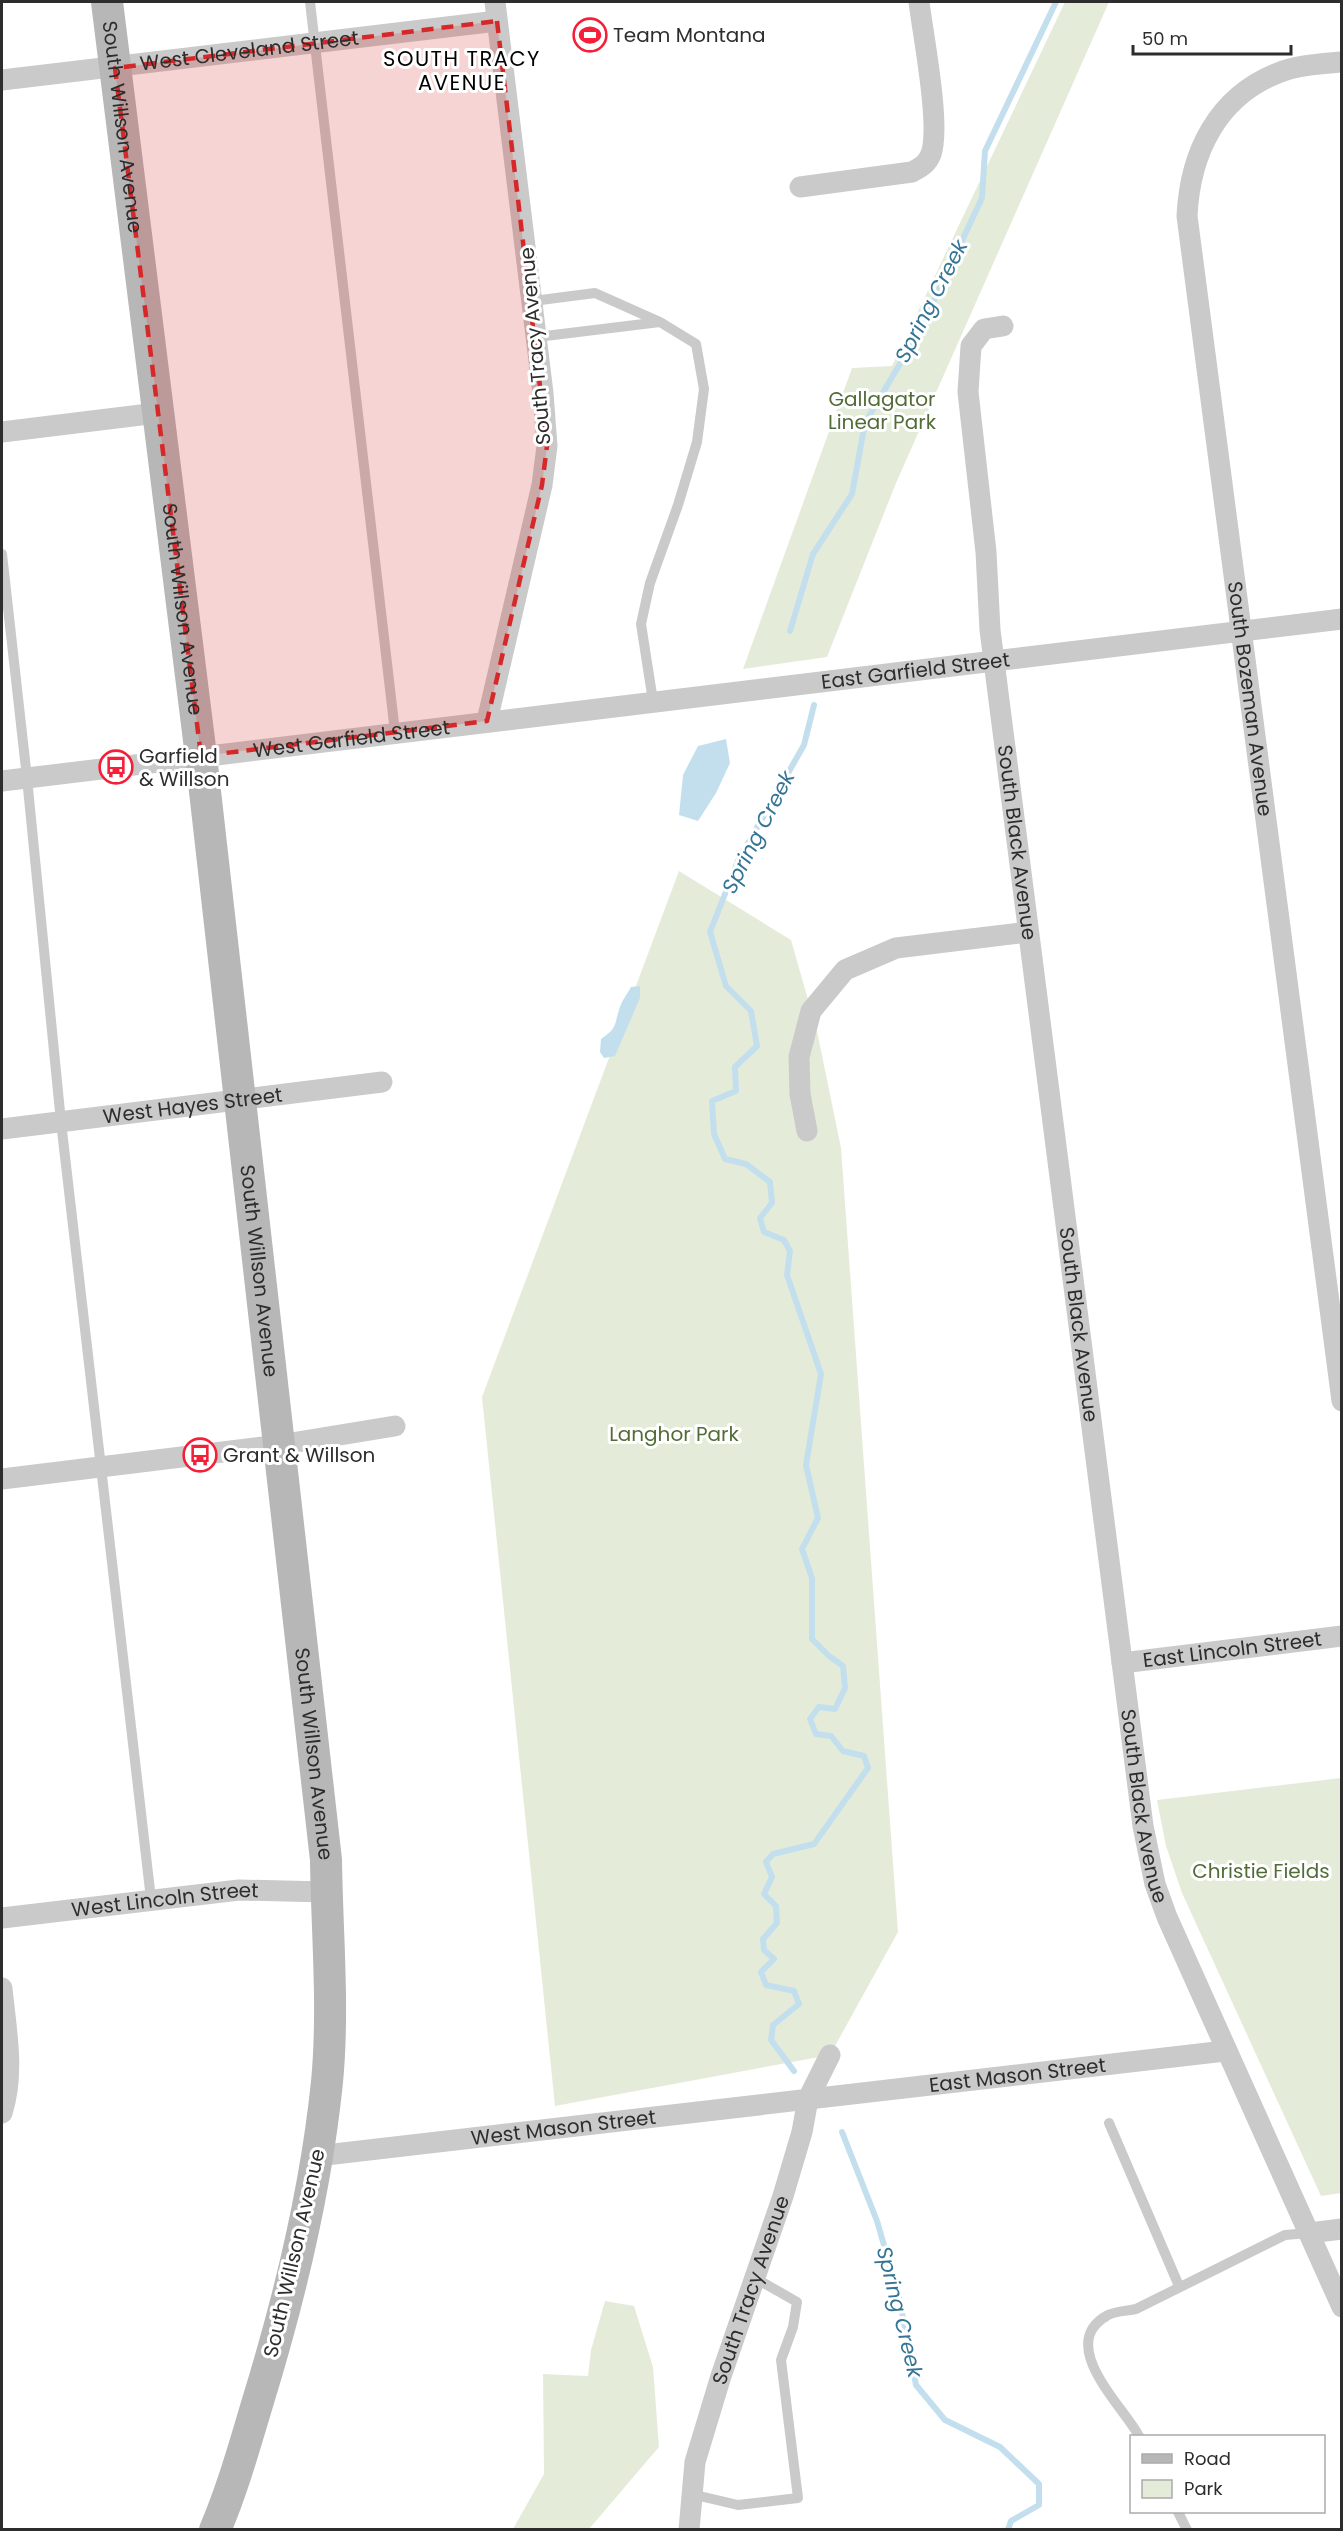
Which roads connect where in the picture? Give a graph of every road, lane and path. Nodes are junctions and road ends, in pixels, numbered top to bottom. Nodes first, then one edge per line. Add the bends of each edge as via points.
1 (107, 2) edge
2 (310, 2) edge
3 (919, 2) edge
4 (496, 11) edge
5 (315, 43) junction
6 (1341, 62) edge
7 (115, 68) junction
8 (2, 80) edge
9 (800, 187) dead end
10 (533, 301) junction
11 (660, 322) junction
12 (1003, 326) dead end
13 (537, 337) junction
14 (157, 413) junction
15 (2, 432) edge
16 (2, 554) edge
17 (1341, 619) edge
18 (1242, 630) junction
19 (994, 659) junction
20 (653, 701) junction
21 (487, 721) junction
22 (395, 732) junction
23 (201, 756) junction
24 (27, 778) junction
25 (2, 781) edge
26 (1028, 932) junction
27 (382, 1082) dead end
28 (242, 1100) junction
29 (62, 1122) junction
30 (2, 1129) edge
31 (807, 1131) dead end
32 (1341, 1401) edge
33 (396, 1426) dead end
34 (279, 1445) junction
35 (103, 1467) junction
36 (2, 1479) edge
37 (1341, 1636) edge
38 (1122, 1663) junction
39 (326, 1892) junction
40 (151, 1899) junction
41 (2, 1918) edge
42 (2, 1988) edge
43 (1226, 2051) junction
44 (830, 2055) dead end
45 (808, 2099) junction
46 (2, 2113) edge
47 (1109, 2122) dead end
48 (317, 2156) junction
49 (1341, 2229) edge
50 (1309, 2233) junction
51 (755, 2278) junction
52 (1179, 2286) junction
53 (1341, 2307) edge
54 (1138, 2435) edge
55 (691, 2494) junction
56 (1179, 2513) edge
57 (215, 2529) edge
58 (689, 2529) edge
59 (1187, 2529) edge

1 - 7 main road, South Willson Avenue
2 - 5 lane
3 - 9 street via 934,125 925,165 912,172
4 - 5 street, West Cleveland Street
4 - 10 street, South Tracy Avenue
5 - 7 street, West Cleveland Street
5 - 22 lane
6 - 18 street, South Bozeman Avenue via 1280,72 1235,98 1208,131 1188,192 1191,251
7 - 8 street, West Cleveland Street
7 - 14 main road, South Willson Avenue
10 - 11 lane via 595,293
10 - 13 street, South Tracy Avenue
11 - 13 lane
11 - 20 lane via 696,344 704,388 697,442 641,624
12 - 19 street, South Black Avenue via 984,329 971,346 968,392
13 - 21 street, South Tracy Avenue via 547,446 542,485
14 - 15 street
14 - 23 main road, South Willson Avenue
16 - 24 lane
17 - 18 street, East Garfield Street
18 - 19 street, East Garfield Street
18 - 32 street, South Bozeman Avenue
19 - 20 street, East Garfield Street
19 - 26 street, South Black Avenue
20 - 21 street, East Garfield Street
21 - 22 street, West Garfield Street
22 - 23 street, West Garfield Street
23 - 24 street, West Garfield Street
23 - 28 main road, South Willson Avenue
24 - 25 street, West Garfield Street
24 - 29 lane
26 - 31 street via 896,948 845,970 811,1011 799,1057
26 - 38 street, South Black Avenue
27 - 28 street, West Hayes Street
28 - 29 street, West Hayes Street
28 - 34 main road, South Willson Avenue
29 - 30 street, West Hayes Street
29 - 35 lane
33 - 34 street
34 - 35 street
34 - 39 main road, South Willson Avenue via 326,1860
35 - 36 street
35 - 40 lane
37 - 38 street, East Lincoln Street
38 - 43 street, South Black Avenue via 1143,1826 1155,1884
39 - 40 street, West Lincoln Street via 239,1890
39 - 48 main road, South Willson Avenue via 330,2006 327,2080
40 - 41 street, West Lincoln Street
42 - 46 street via 10,2059
43 - 45 street, East Mason Street
43 - 50 street, South Black Avenue
44 - 45 street, South Tracy Avenue
45 - 48 street, West Mason Street
45 - 51 street, South Tracy Avenue via 802,2132
47 - 52 lane
48 - 57 main road, South Willson Avenue via 273,2350 229,2497
49 - 50 street
50 - 52 lane via 1285,2235
50 - 53 street, South Black Avenue
51 - 55 street, South Tracy Avenue via 695,2462
51 - 55 lane via 797,2302 781,2360 798,2498 738,2505
52 - 54 lane via 1136,2309 1109,2315 1094,2327 1088,2347 1091,2366
55 - 58 street, South Tracy Avenue
56 - 59 lane

